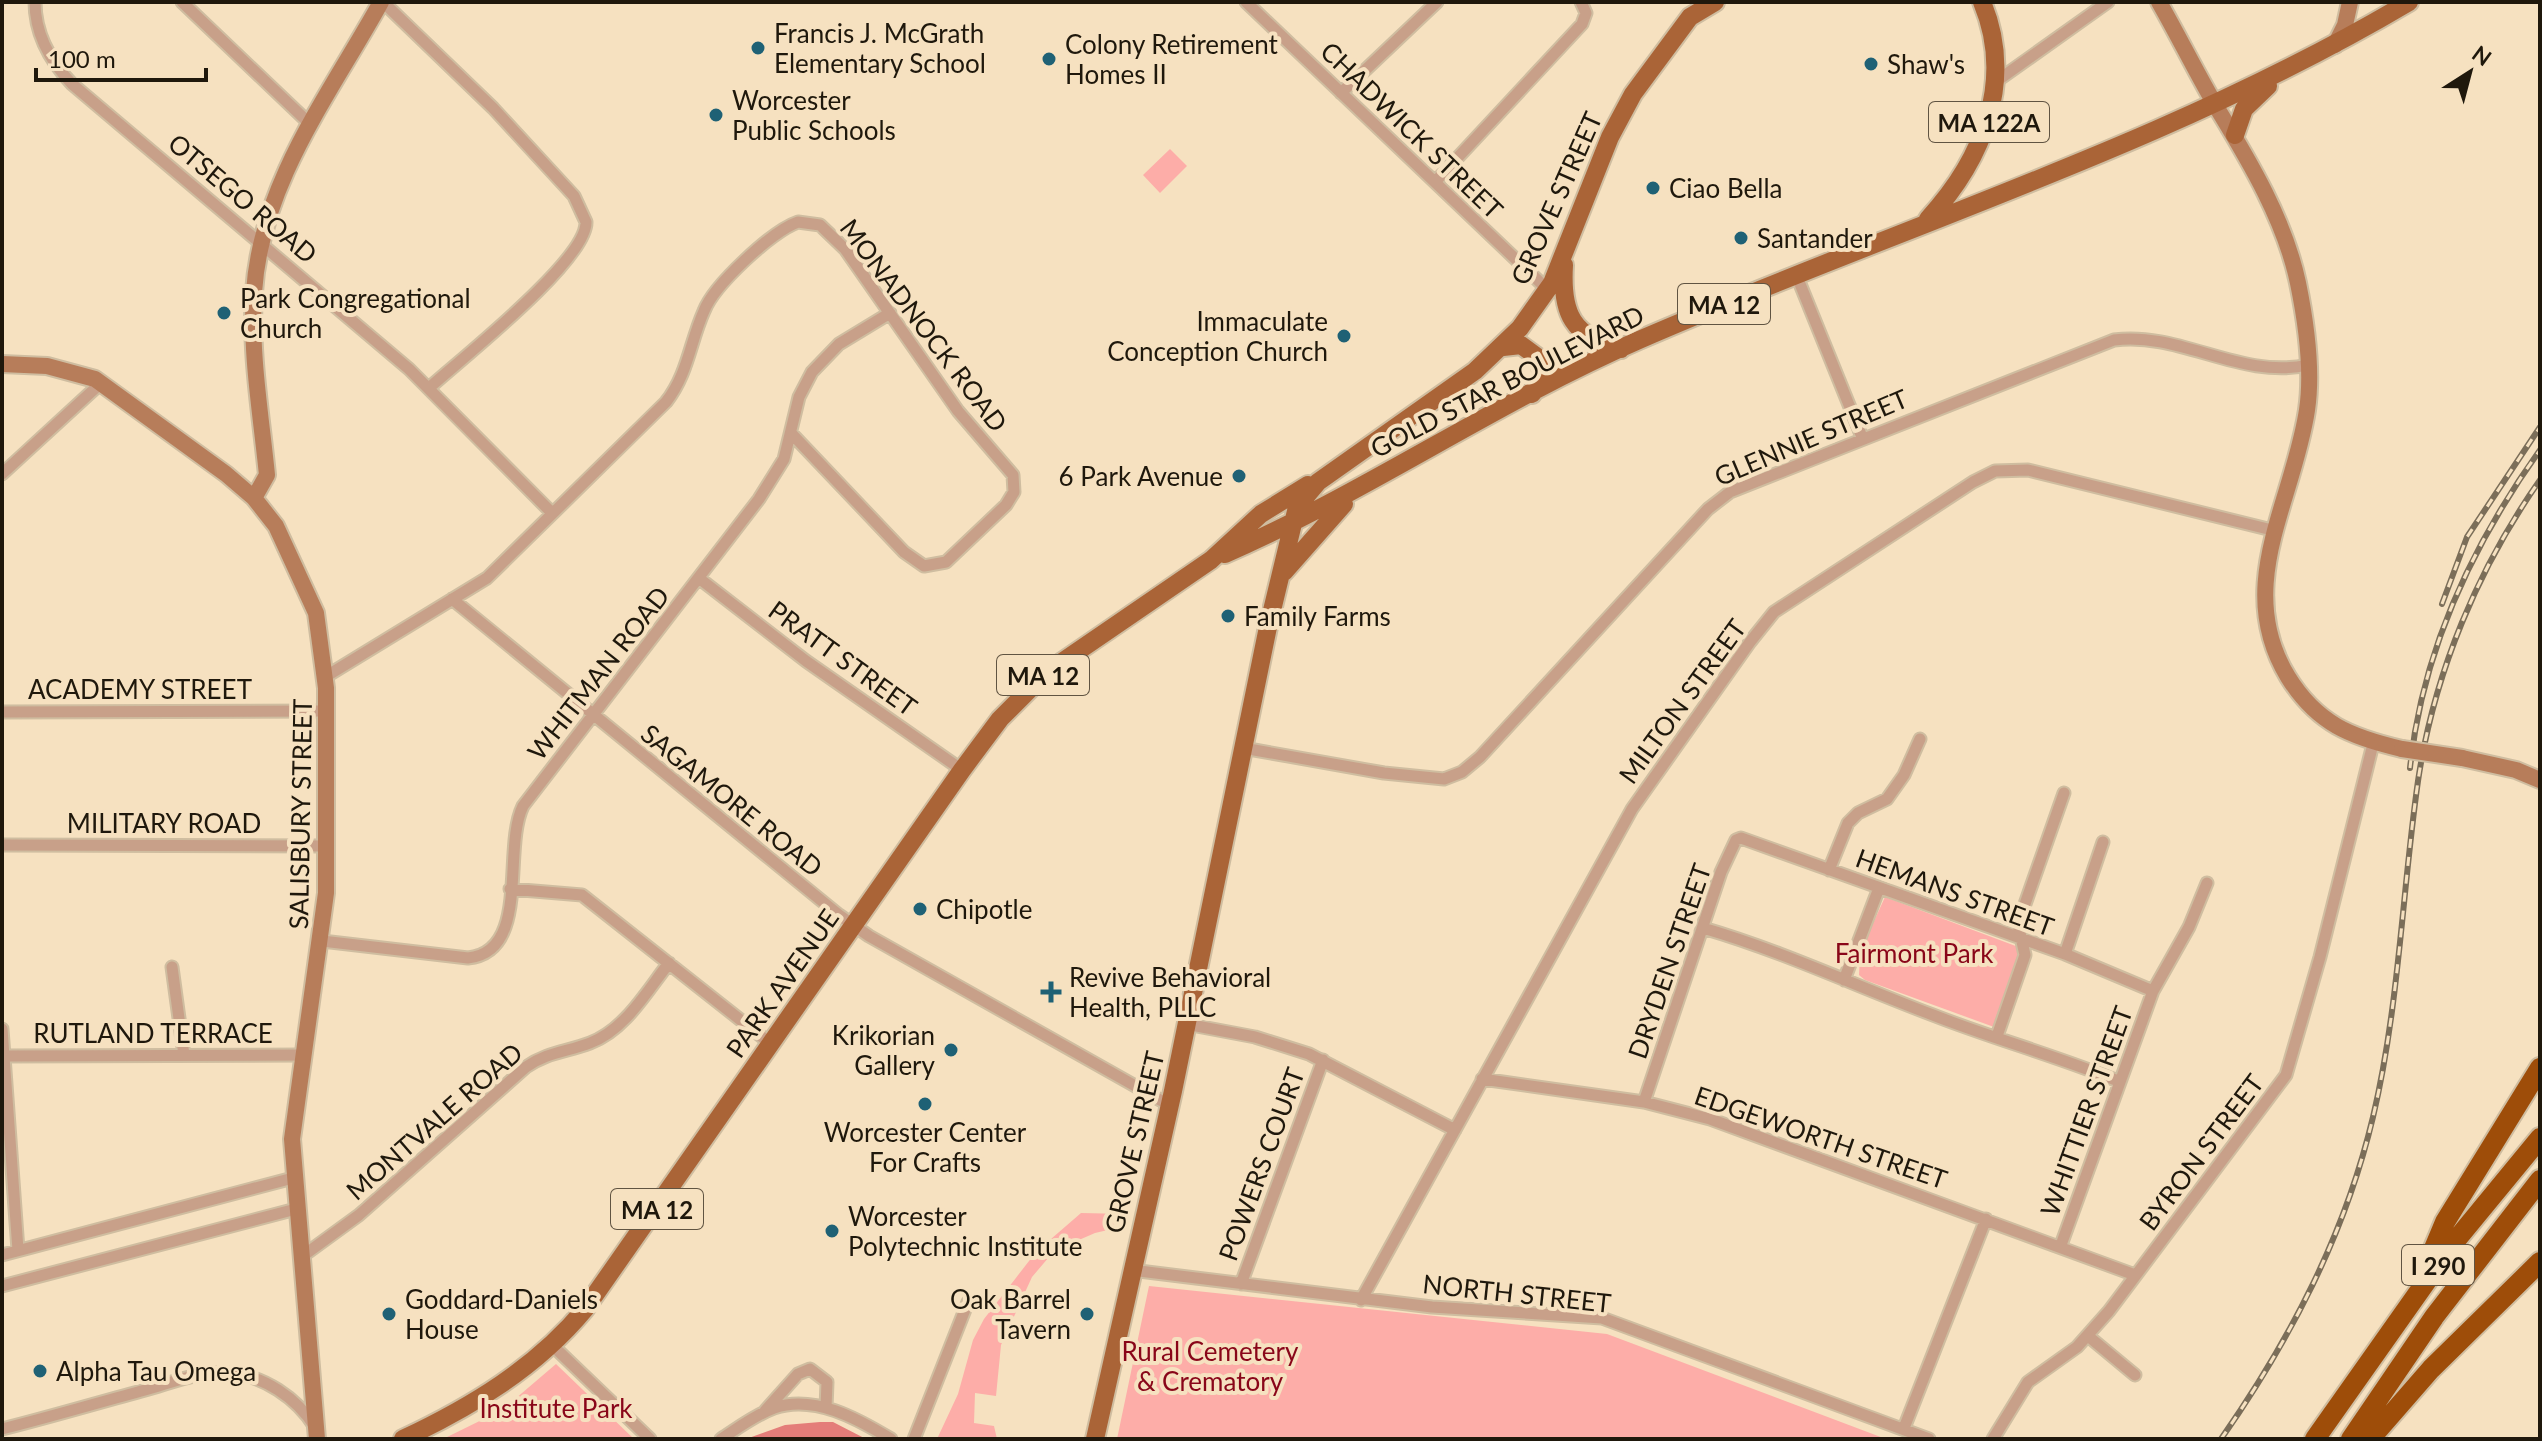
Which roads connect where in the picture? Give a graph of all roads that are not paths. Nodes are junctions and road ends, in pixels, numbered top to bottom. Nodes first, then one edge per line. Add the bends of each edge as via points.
1 (35, 2) edge
2 (182, 2) edge
3 (382, 2) edge
4 (1246, 2) edge
5 (1437, 2) edge
6 (1581, 2) edge
7 (1715, 2) edge
8 (1982, 2) edge
9 (2108, 2) edge
10 (2159, 2) edge
11 (2350, 2) edge
12 (2409, 2) edge
13 (1693, 10) edge
14 (2334, 47) junction
15 (2284, 72) junction
16 (1994, 83) junction
17 (1341, 93) junction
18 (2215, 105) junction
19 (310, 124) junction
20 (2235, 135) junction
21 (1435, 182) junction
22 (1923, 224) junction
23 (262, 241) junction
24 (1564, 254) junction
25 (1796, 274) junction
26 (1548, 290) junction
27 (890, 313) junction
28 (1503, 347) junction
29 (1621, 349) junction
30 (2, 364) edge
31 (2308, 365) junction
32 (101, 383) junction
33 (429, 388) junction
34 (1530, 396) junction
35 (791, 433) junction
36 (1862, 437) junction
37 (1392, 470) junction
38 (2, 474) edge
39 (1318, 482) junction
40 (254, 498) junction
41 (552, 513) junction
42 (1291, 525) junction
43 (2276, 531) junction
44 (1211, 560) junction
45 (1282, 574) junction
46 (700, 579) junction
47 (452, 599) junction
48 (325, 677) junction
49 (326, 711) junction
50 (2, 712) edge
51 (594, 715) junction
52 (1920, 739) dead end
53 (2373, 744) junction
54 (1243, 748) junction
55 (962, 770) junction
56 (2540, 780) edge
57 (2064, 793) dead end
58 (1741, 838) joint
59 (2103, 842) dead end
60 (2, 845) edge
61 (327, 846) junction
62 (1829, 870) junction
63 (2207, 883) dead end
64 (1879, 888) junction
65 (510, 889) junction
66 (854, 925) junction
67 (1703, 928) junction
68 (2022, 939) junction
69 (322, 941) junction
70 (2065, 954) junction
71 (669, 963) junction
72 (172, 967) dead end
73 (1844, 980) junction
74 (2153, 991) junction
75 (1186, 1024) junction
76 (2, 1029) edge
77 (1997, 1036) junction
78 (771, 1044) junction
79 (184, 1055) junction
80 (304, 1055) junction
81 (3, 1056) edge
82 (1323, 1060) junction
83 (2540, 1068) edge
84 (1482, 1079) junction
85 (2118, 1081) junction
86 (1644, 1102) junction
87 (1169, 1105) junction
88 (1455, 1130) junction
89 (2540, 1138) edge
90 (293, 1178) junction
91 (2540, 1180) edge
92 (296, 1209) junction
93 (1986, 1219) junction
94 (2061, 1245) junction
95 (18, 1250) junction
96 (2, 1255) edge
97 (300, 1258) junction
98 (2540, 1262) edge
99 (1131, 1270) junction
100 (2135, 1275) junction
101 (1241, 1284) junction
102 (2, 1286) edge
103 (2415, 1295) junction
104 (1361, 1300) junction
105 (968, 1302) dead end
106 (2088, 1336) junction
107 (552, 1345) junction
108 (2135, 1375) dead end
109 (826, 1408) junction
110 (764, 1412) junction
111 (1904, 1428) junction
112 (2, 1429) edge
113 (316, 1434) edge
114 (2317, 1435) edge
115 (403, 1439) edge
116 (650, 1439) edge
117 (721, 1439) edge
118 (891, 1439) edge
119 (914, 1439) edge
120 (1095, 1439) edge
121 (1929, 1439) edge
122 (1993, 1439) edge
123 (2351, 1439) edge
124 (2370, 1439) edge

1 - 23 street, OTSEGO ROAD via 43,42 66,78
2 - 19 street
3 - 19 main road
3 - 33 street via 493,108 574,196 586,222 581,241 540,289
4 - 17 street, CHADWICK STREET
5 - 17 street
6 - 21 street via 1586,13 1582,24
7 - 13 main road, GROVE STREET / MA 12
8 - 16 main road, MA 122A via 1995,45
9 - 16 street
10 - 18 main road
11 - 14 main road
12 - 14 main road, GOLD STAR BOULEVARD / MA 12
13 - 24 main road, GROVE STREET / MA 12 via 1621,114
14 - 15 main road, GOLD STAR BOULEVARD / MA 12
15 - 18 main road, GOLD STAR BOULEVARD / MA 12
15 - 20 main road via 2244,109
16 - 22 main road, MA 122A via 1981,145
17 - 21 street, CHADWICK STREET
18 - 20 main road
18 - 22 main road, GOLD STAR BOULEVARD / MA 12
19 - 23 main road
20 - 31 main road via 2292,259
21 - 26 street, CHADWICK STREET
22 - 25 main road, GOLD STAR BOULEVARD / MA 12
23 - 33 street, OTSEGO ROAD
23 - 40 main road via 254,317 267,475
24 - 26 main road, GROVE STREET / MA 12
24 - 29 main road via 1567,312 1594,342
25 - 29 main road, GOLD STAR BOULEVARD / MA 12
25 - 36 street
26 - 28 main road, GROVE STREET / MA 12
27 - 35 street, WHITMAN ROAD via 818,364 799,397
27 - 35 street, MONADNOCK ROAD via 966,421 1010,469 1015,487 1006,505 946,562 921,565
27 - 41 street, MONADNOCK ROAD via 826,230 807,222 786,228 708,302 686,368 666,402
28 - 34 main road via 1521,345 1540,359 1543,378
28 - 39 main road, GROVE STREET / MA 12
29 - 34 main road, GOLD STAR BOULEVARD / MA 12
30 - 32 main road, SALISBURY STREET via 57,367
31 - 36 street, GLENNIE STREET via 2261,368 2162,343 2114,340
31 - 43 main road via 2307,412
32 - 38 street
32 - 40 main road, SALISBURY STREET
33 - 41 street, OTSEGO ROAD
34 - 37 main road, GOLD STAR BOULEVARD / MA 12
35 - 46 street, WHITMAN ROAD via 779,470
36 - 54 street, GLENNIE STREET via 1715,502 1461,773 1444,779 1393,774
37 - 42 main road, GOLD STAR BOULEVARD / MA 12
37 - 45 main road, GROVE STREET via 1328,519
39 - 42 main road, GROVE STREET via 1300,501
39 - 44 main road, PARK AVENUE / MA 12 via 1261,514
40 - 48 main road, SALISBURY STREET via 276,526 310,597
41 - 47 street, MONADNOCK ROAD via 487,578
42 - 44 main road, PARK AVENUE / MA 12
42 - 45 main road, GROVE STREET
43 - 53 main road via 2263,598 2276,654 2316,712
43 - 84 street, MILTON STREET via 2078,481 2008,469 1973,482 1774,612 1632,809
44 - 55 main road, PARK AVENUE / MA 12 via 1046,673 1000,719
45 - 54 main road, GROVE STREET
46 - 51 street, WHITMAN ROAD
46 - 55 street, PRATT STREET
47 - 48 street, MONADNOCK ROAD
47 - 51 street, SAGAMORE ROAD
48 - 49 main road, SALISBURY STREET
49 - 50 street, ACADEMY STREET
49 - 61 main road, SALISBURY STREET
51 - 65 street, WHITMAN ROAD via 519,814
51 - 66 street, SAGAMORE ROAD
52 - 62 street via 1887,799 1848,823
53 - 56 main road, bridge via 2462,758
53 - 100 street, BYRON STREET via 2286,1075
54 - 75 main road, GROVE STREET
55 - 66 main road, PARK AVENUE / MA 12
57 - 68 street via 2018,924
58 - 62 street, HEMANS STREET
58 - 67 street, DRYDEN STREET via 1721,872
59 - 70 street
60 - 61 street, MILITARY ROAD
61 - 69 main road, SALISBURY STREET
62 - 64 street, HEMANS STREET
63 - 74 street, WHITTIER STREET
64 - 68 street, HEMANS STREET
64 - 73 street
65 - 69 street, WHITMAN ROAD via 505,933 484,955 468,958
65 - 71 street via 582,895
66 - 78 main road, PARK AVENUE / MA 12
66 - 87 street, SAGAMORE ROAD
67 - 73 street via 1763,945
67 - 86 street, DRYDEN STREET
68 - 70 street, HEMANS STREET
68 - 77 street via 2025,955
69 - 80 main road, SALISBURY STREET
70 - 74 street, HEMANS STREET
71 - 78 street
71 - 97 street, MONTVALE ROAD via 616,1028 526,1067 359,1215
72 - 79 street
73 - 77 street
74 - 85 street, WHITTIER STREET
75 - 82 street via 1289,1046
75 - 87 main road, GROVE STREET
76 - 81 street
77 - 85 street
78 - 107 main road, PARK AVENUE / MA 12 via 602,1288
79 - 80 street, RUTLAND TERRACE
79 - 81 street, RUTLAND TERRACE
80 - 90 main road, SALISBURY STREET via 293,1129
81 - 95 street
82 - 88 street
82 - 101 street, POWERS COURT
83 - 103 highway via 2445,1222
84 - 86 street, EDGEWORTH STREET
84 - 88 street, MILTON STREET
85 - 94 street, WHITTIER STREET
86 - 93 street, EDGEWORTH STREET via 1710,1119
87 - 99 main road, GROVE STREET
88 - 104 street, MILTON STREET
89 - 103 highway, I 290
90 - 92 main road, SALISBURY STREET
90 - 95 street
91 - 123 highway, I 290 via 2449,1295
92 - 97 main road, SALISBURY STREET
92 - 102 street
93 - 94 street, EDGEWORTH STREET
93 - 111 street
94 - 100 street, EDGEWORTH STREET
95 - 96 street
97 - 113 main road, SALISBURY STREET
98 - 124 highway via 2431,1369
99 - 101 street, NORTH STREET
99 - 120 main road, GROVE STREET
100 - 106 street, BYRON STREET
101 - 104 street, NORTH STREET
103 - 114 highway, I 290
104 - 111 street, NORTH STREET via 1602,1318
105 - 119 street
106 - 108 street
106 - 122 street, BYRON STREET via 2028,1382
107 - 115 main road, PARK AVENUE / MA 12 via 487,1394
107 - 116 street
109 - 110 street via 783,1406
109 - 110 street via 827,1382 810,1369 795,1376
109 - 118 street
110 - 117 street
111 - 121 street, NORTH STREET
112 - 113 street via 226,1372 277,1389 304,1412

